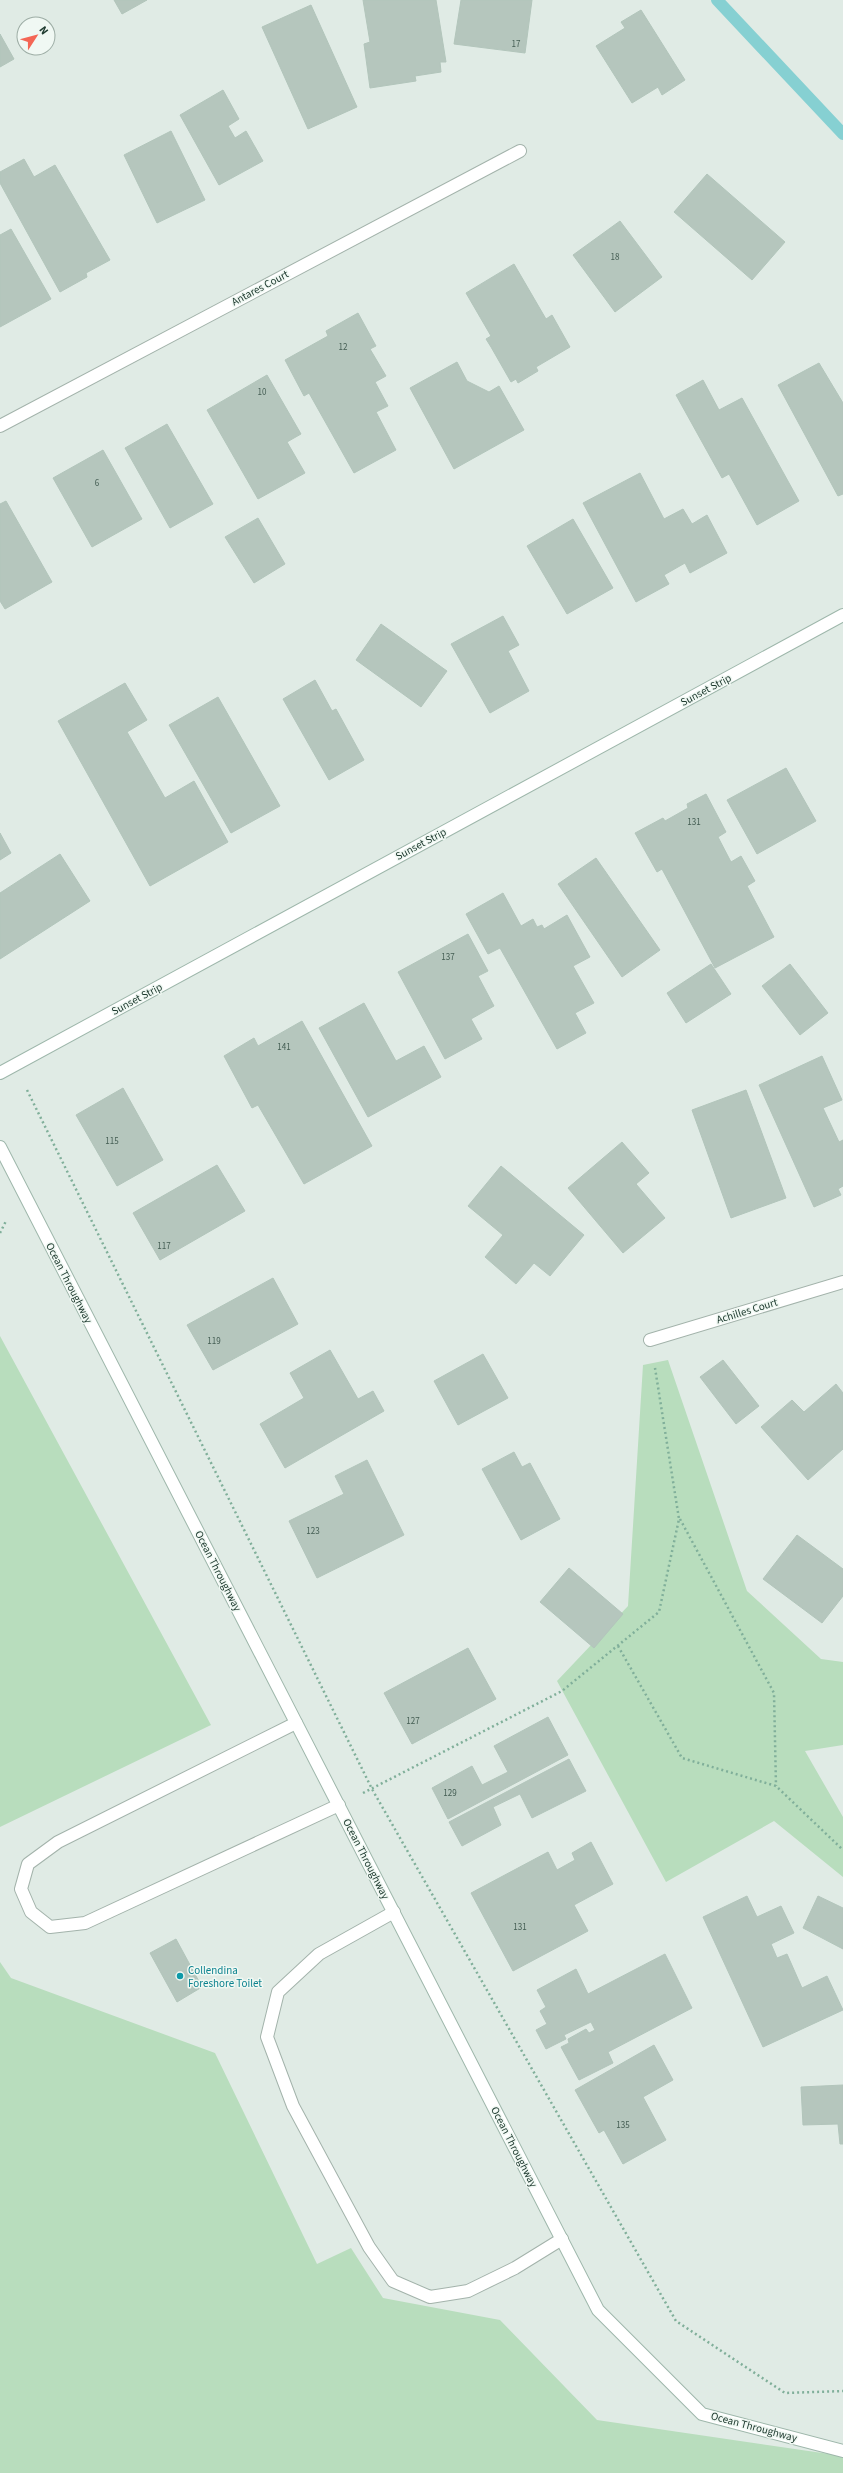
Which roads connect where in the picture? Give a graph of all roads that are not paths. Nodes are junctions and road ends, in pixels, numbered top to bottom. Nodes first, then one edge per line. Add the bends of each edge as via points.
1 (520, 151) dead end
2 (0, 426) edge
3 (843, 615) edge
4 (0, 1073) edge
5 (0, 1147) edge
6 (843, 1282) edge
7 (650, 1340) road end
8 (296, 1723) junction
9 (339, 1805) junction
10 (394, 1912) junction
11 (562, 2239) junction
12 (843, 2451) edge

1 - 2 street, Antares Court
3 - 4 street, Sunset Strip
5 - 8 street, Ocean Throughway
6 - 7 street, Achilles Court
8 - 9 street, Ocean Throughway
8 - 9 street via 58,1842 28,1864 21,1889 31,1912 50,1926 85,1923
9 - 10 street, Ocean Throughway
10 - 11 street, Ocean Throughway
10 - 11 street via 319,1954 278,1992 267,2037 293,2106 369,2247 393,2281 430,2297 468,2291 515,2268
11 - 12 street, Ocean Throughway via 598,2310 702,2414

